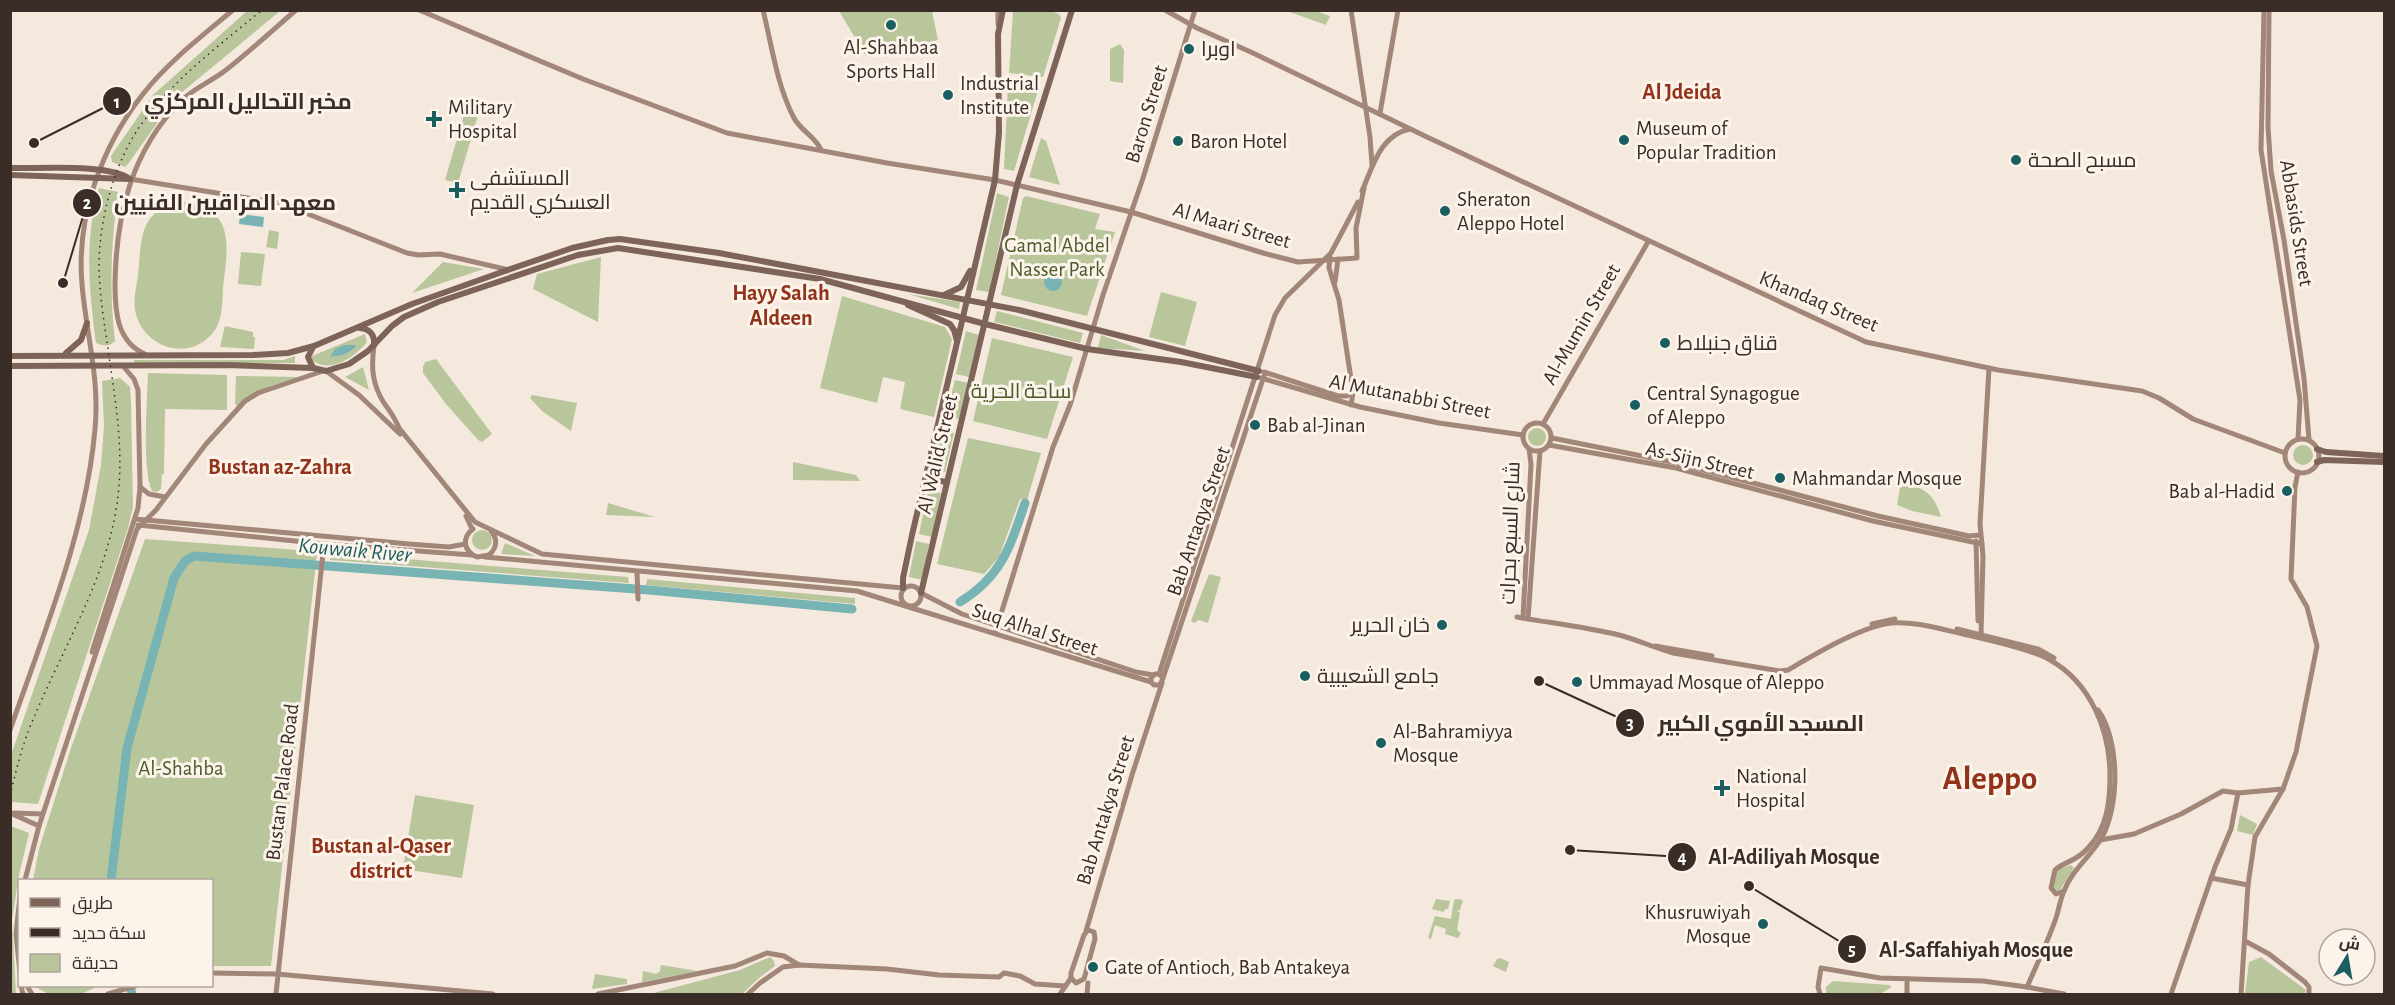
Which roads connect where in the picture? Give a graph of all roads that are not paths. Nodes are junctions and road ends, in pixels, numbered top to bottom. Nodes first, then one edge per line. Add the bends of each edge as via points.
1 (233, 10) edge
2 (296, 10) edge
3 (418, 10) edge
4 (763, 10) edge
5 (998, 10) edge
6 (1003, 10) edge
7 (1072, 10) edge
8 (1165, 10) edge
9 (1195, 10) edge
10 (1351, 10) edge
11 (1398, 10) edge
12 (2264, 10) edge
13 (2270, 10) edge
14 (1191, 25) junction
15 (998, 34) junction
16 (1364, 106) junction
17 (1380, 113) junction
18 (1410, 129) junction
19 (802, 130) junction
20 (799, 146) junction
21 (821, 150) junction
22 (10, 168) edge
23 (1371, 169) junction
24 (99, 174) junction
25 (10, 175) edge
26 (130, 179) junction
27 (995, 180) junction
28 (1017, 185) junction
29 (1364, 188) junction
30 (1131, 212) junction
31 (1648, 242) junction
32 (977, 257) junction
33 (1327, 260) junction
34 (1338, 260) junction
35 (509, 270) junction
36 (1335, 287) junction
37 (885, 295) junction
38 (944, 296) junction
39 (967, 300) junction
40 (990, 304) junction
41 (963, 317) junction
42 (87, 324) junction
43 (985, 324) junction
44 (360, 328) junction
45 (1093, 328) junction
46 (958, 342) junction
47 (314, 346) junction
48 (374, 346) junction
49 (1087, 349) junction
50 (64, 354) junction
51 (92, 355) junction
52 (10, 356) edge
53 (155, 356) junction
54 (10, 366) edge
55 (94, 366) junction
56 (123, 366) junction
57 (313, 368) junction
58 (1989, 368) junction
59 (324, 371) junction
60 (1261, 375) junction
61 (1353, 392) junction
62 (1351, 405) junction
63 (1543, 424) junction
64 (1523, 435) junction
65 (1552, 438) junction
66 (2298, 439) junction
67 (2308, 440) junction
68 (1549, 445) junction
69 (1529, 449) junction
70 (2318, 449) junction
71 (1540, 451) junction
72 (2285, 453) junction
73 (2385, 456) edge
74 (2317, 462) junction
75 (2385, 462) edge
76 (2298, 472) junction
77 (926, 479) junction
78 (947, 482) junction
79 (140, 487) junction
80 (165, 497) junction
81 (156, 510) junction
82 (148, 519) junction
83 (159, 521) junction
84 (136, 523) junction
85 (483, 527) junction
86 (472, 529) junction
87 (491, 531) junction
88 (1978, 539) junction
89 (324, 544) junction
90 (465, 544) junction
91 (472, 555) junction
92 (485, 557) junction
93 (637, 572) junction
94 (903, 588) junction
95 (921, 593) junction
96 (638, 599) dead end
97 (908, 606) junction
98 (1523, 618) junction
99 (1980, 621) junction
100 (997, 626) junction
101 (1970, 632) junction
102 (995, 633) junction
103 (1980, 636) junction
104 (1992, 637) junction
105 (1160, 666) junction
106 (1779, 670) junction
107 (1136, 672) junction
108 (1159, 678) junction
109 (1153, 684) junction
110 (1156, 699) junction
111 (10, 730) edge
112 (2283, 789) junction
113 (2238, 793) junction
114 (12, 813) edge
115 (41, 814) junction
116 (37, 825) junction
117 (2100, 840) junction
118 (2077, 863) junction
119 (2211, 878) junction
120 (23, 879) edge
121 (2248, 885) junction
122 (2064, 891) junction
123 (18, 915) edge
124 (1086, 931) junction
125 (2245, 941) junction
126 (18, 954) edge
127 (799, 965) junction
128 (213, 973) edge
129 (277, 974) junction
130 (1071, 978) junction
131 (1907, 979) junction
132 (1089, 983) dead end
133 (1065, 986) junction
134 (131, 987) edge
135 (2027, 987) junction
136 (108, 994) edge
137 (276, 994) edge
138 (493, 994) edge
139 (598, 994) edge
140 (748, 994) edge
141 (1060, 994) edge
142 (1087, 994) edge
143 (1820, 994) edge
144 (1907, 994) edge
145 (2064, 994) edge
146 (2171, 994) edge
147 (2241, 994) edge
148 (2309, 994) edge

1 - 24 main road via 144,93 116,134
2 - 26 main road via 225,71 183,99 158,129
3 - 20 main road, Al Maari Street via 583,79 728,133
4 - 19 main road via 786,99
5 - 15 main road
6 - 15 main road
7 - 28 main road, Al Walid Street
8 - 14 main road, Khandaq Street
9 - 14 main road, Baron Street
10 - 16 main road
11 - 17 main road
12 - 66 main road, Abbasids Street via 2261,150 2300,400
13 - 67 main road, Abbasids Street via 2271,171 2304,378
14 - 16 main road, Khandaq Street
14 - 30 main road, Baron Street
15 - 27 main road via 999,132
16 - 17 main road, Khandaq Street
16 - 23 main road
17 - 18 main road, Khandaq Street
18 - 23 main road via 1390,138
18 - 31 main road, Khandaq Street
19 - 20 main road via 804,139
19 - 21 main road
20 - 21 main road, Al Maari Street
21 - 27 main road, Al Maari Street
22 - 24 main road
23 - 29 main road
24 - 25 main road
24 - 26 main road via 122,174
24 - 42 main road via 86,221 82,261
26 - 35 main road via 274,202 407,253 440,254
26 - 53 main road via 115,254 118,323 130,346
27 - 28 main road, Al Maari Street
27 - 32 main road
28 - 30 main road, Al Maari Street
28 - 40 main road, Al Walid Street
29 - 33 main road
29 - 34 main road via 1356,228 1357,258
30 - 33 main road, Al Maari Street via 1298,262
30 - 45 main road, Baron Street
31 - 58 main road, Khandaq Street via 1866,342
31 - 63 main road, Al-Mumin Street
32 - 38 main road via 965,283
32 - 39 main road
33 - 34 main road, Al Maari Street
33 - 36 main road
33 - 60 main road via 1281,303
34 - 36 main road
35 - 38 main road, Al Mutanabbi Street via 572,248 620,239 719,253
35 - 44 main road, Al Mutanabbi Street via 412,304
36 - 61 main road
37 - 41 main road
37 - 46 main road via 950,324
37 - 48 main road via 817,279 642,250 604,249 438,302 404,317
38 - 39 main road, Al Mutanabbi Street
39 - 40 main road, Al Mutanabbi Street
39 - 41 main road
40 - 43 main road, Al Walid Street
40 - 45 main road, Al Mutanabbi Street
41 - 43 main road
41 - 46 main road
42 - 50 main road via 78,344
42 - 51 main road
43 - 49 main road
43 - 78 main road, Al Walid Street
44 - 47 main road, Al Mutanabbi Street
44 - 48 main road via 371,332
45 - 49 main road, Baron Street
45 - 60 main road, Al Mutanabbi Street
46 - 77 main road
47 - 53 main road, Al Mutanabbi Street via 288,353
47 - 57 main road via 308,357
48 - 59 main road via 349,364
48 - 85 main road via 373,380 399,429
49 - 60 main road
49 - 100 main road, Baron Street
50 - 51 main road, Al Mutanabbi Street
50 - 52 main road, Al Mutanabbi Street
51 - 53 main road, Al Mutanabbi Street
51 - 55 main road
54 - 55 main road
55 - 56 main road
55 - 111 main road via 96,427 81,519
56 - 57 main road via 227,364
56 - 79 main road via 138,390
57 - 59 main road
58 - 72 main road, Khandaq Street via 2142,391 2193,419
58 - 88 main road
59 - 80 main road via 245,401
59 - 86 main road via 359,395 399,433 467,516
60 - 61 main road via 1338,396
60 - 62 main road, Al Mutanabbi Street
60 - 105 main road, Bab Antaqya Street
60 - 108 main road, Bab Antaqya Street
61 - 62 main road
62 - 64 main road, Al Mutanabbi Street
63 - 64 main road via 1531,425
63 - 65 main road
64 - 69 main road
65 - 68 main road
65 - 88 main road, As-Sijn Street via 1677,463
66 - 67 main road
66 - 72 main road via 2289,444
67 - 70 main road
68 - 71 main road
68 - 88 main road, As-Sijn Street via 1676,468 1873,521
69 - 71 main road
69 - 98 main road, شارع السبع بحرات
70 - 73 main road
70 - 74 main road
71 - 98 main road, شارع السبع بحرات
72 - 76 main road via 2289,467
74 - 75 main road
74 - 76 main road via 2312,470
76 - 112 main road via 2291,579 2307,607 2317,646 2298,743
77 - 78 main road
77 - 94 main road
78 - 95 main road, Al Walid Street
79 - 80 main road via 149,494
79 - 84 main road
80 - 81 main road
81 - 82 main road
81 - 83 main road
82 - 83 main road
82 - 84 main road
83 - 90 main road via 409,544
84 - 89 main road
84 - 115 main road
85 - 86 main road
85 - 87 main road
86 - 90 main road
87 - 92 main road via 496,543
87 - 94 main road via 542,554
88 - 99 main road
89 - 91 main road
89 - 129 main road, Bustan Palace Road
90 - 91 main road
91 - 92 main road
92 - 93 main road, Suq Alhal Street
93 - 96 main road
93 - 97 main road, Suq Alhal Street via 857,591
94 - 95 main road via 912,585
94 - 97 main road via 901,600
95 - 97 main road via 919,602
95 - 100 main road, Suq Alhal Street via 951,610
97 - 102 main road, Suq Alhal Street
98 - 106 main road via 1598,630 1673,652
99 - 101 main road
99 - 103 main road
99 - 104 main road
100 - 102 main road, Baron Street
100 - 107 main road, Suq Alhal Street
101 - 103 main road
101 - 106 main road via 1910,620 1880,621
102 - 109 main road, Suq Alhal Street
103 - 104 main road
103 - 106 main road via 1909,623 1884,624 1868,628 1788,670
103 - 118 main road via 2051,660 2079,685 2102,723 2109,754 2108,808 2094,842
104 - 117 main road via 2038,649 2054,658 2078,679 2100,713 2110,737 2114,783 2110,817
105 - 107 main road
105 - 108 main road, Bab Antaqya Street
107 - 108 main road, Suq Alhal Street
108 - 109 main road
108 - 109 main road
108 - 110 main road, Bab Antakya Street
109 - 110 main road
110 - 124 main road, Bab Antakya Street
112 - 113 main road
112 - 121 main road via 2255,837
113 - 117 main road via 2223,791 2133,834
113 - 119 main road via 2231,829
114 - 115 main road
114 - 116 main road
115 - 116 main road
116 - 120 main road
117 - 118 main road
118 - 122 main road
118 - 122 main road via 2060,866 2053,874 2052,891
119 - 121 main road
119 - 146 main road
121 - 125 main road
122 - 135 main road
123 - 126 main road
124 - 130 main road, Bab Antakya Street
124 - 130 main road via 1096,936 1084,979 1078,983
125 - 147 main road
125 - 148 main road via 2306,982
127 - 133 main road via 939,975 999,977 1004,973 1035,984
127 - 139 main road via 784,956 767,953 735,966
127 - 140 main road via 783,967
128 - 129 main road
129 - 137 main road, Bustan Palace Road
129 - 138 main road
130 - 133 main road
131 - 135 main road
131 - 143 main road via 1821,969
131 - 144 main road
132 - 142 main road
133 - 141 main road
134 - 136 main road
135 - 145 main road

